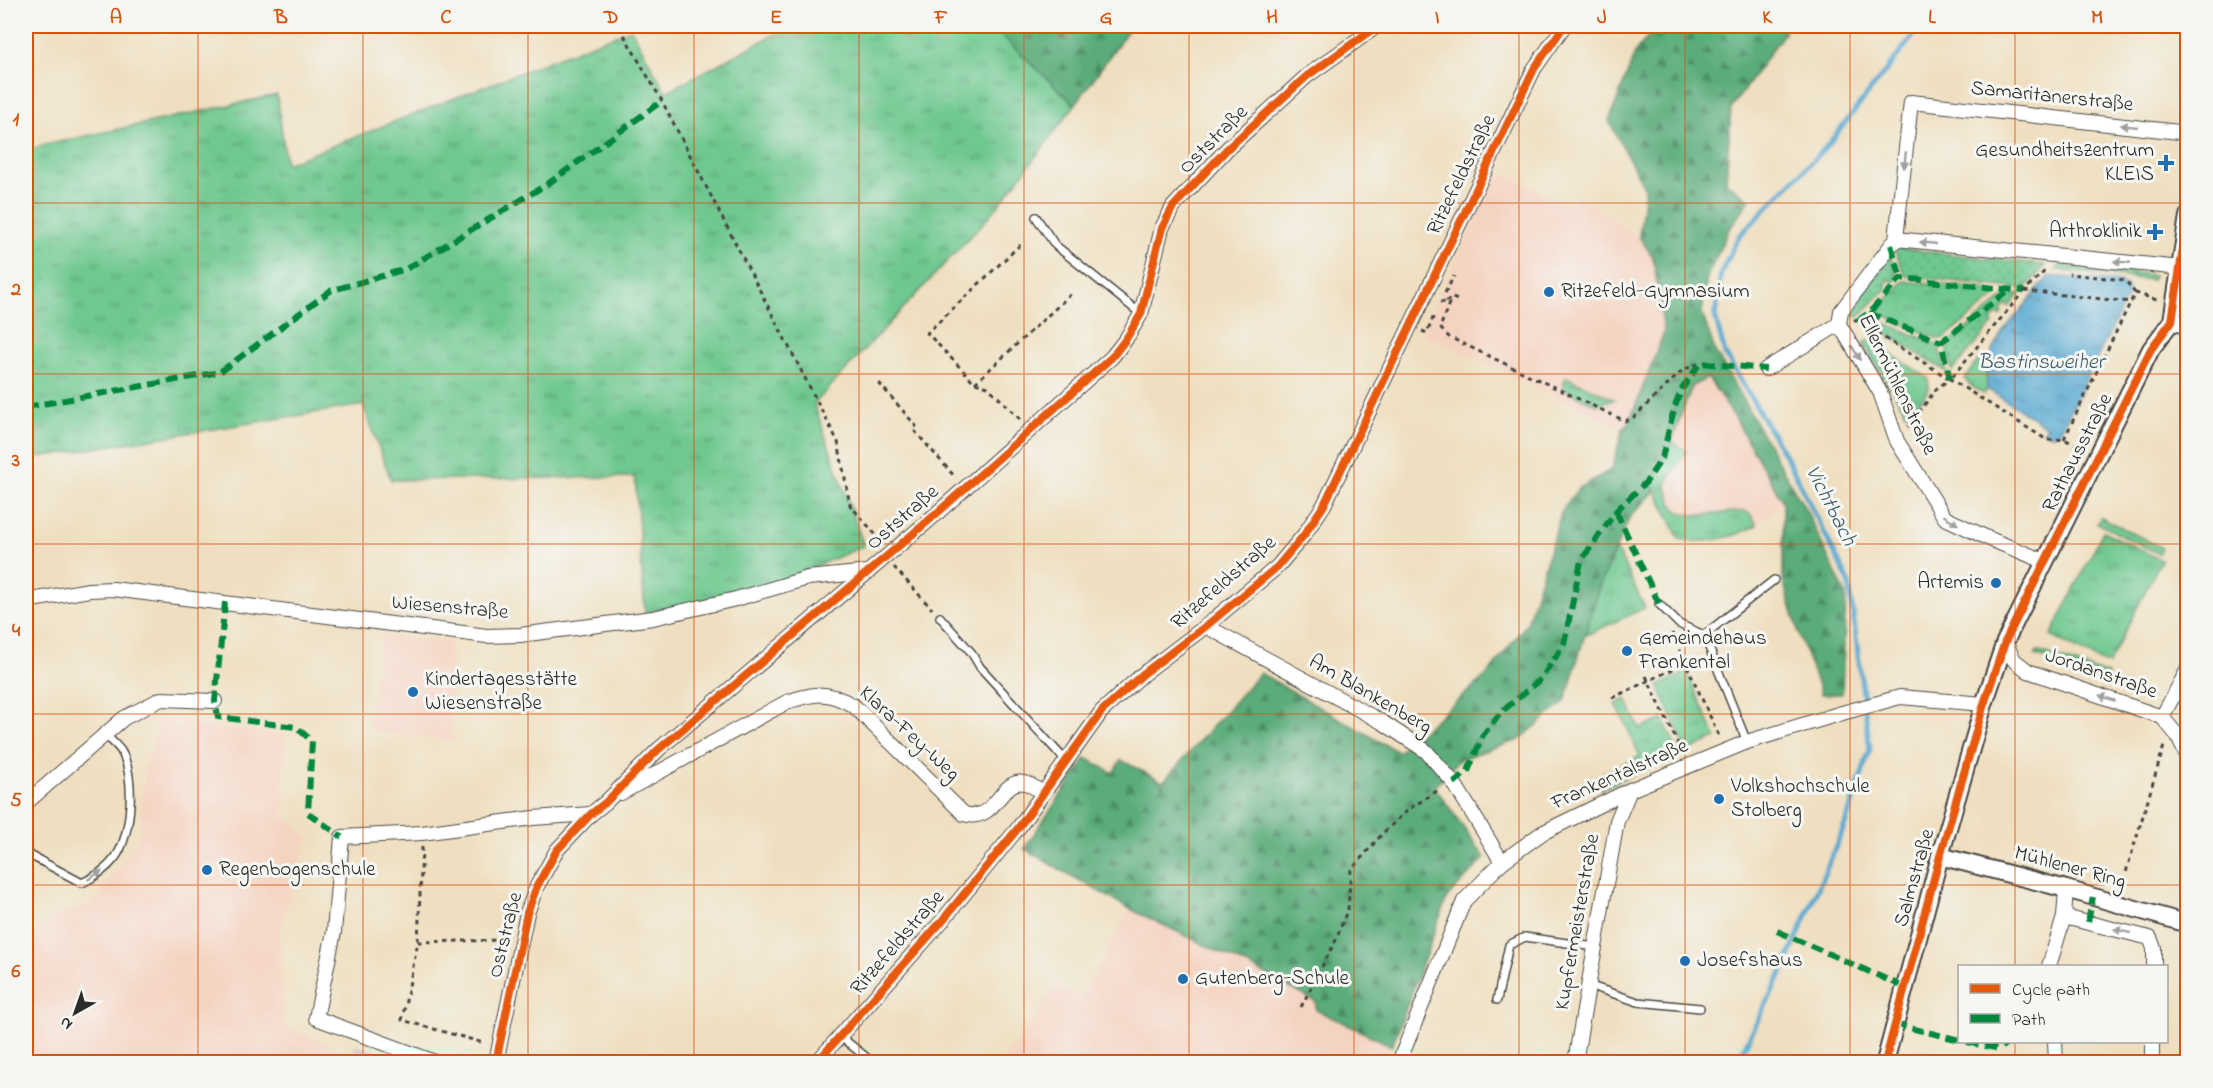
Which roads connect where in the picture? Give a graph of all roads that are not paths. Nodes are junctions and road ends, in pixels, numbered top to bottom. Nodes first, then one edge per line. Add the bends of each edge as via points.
1 (1377, 26) edge
2 (1564, 26) edge
3 (2187, 133) edge
4 (2187, 216) edge
5 (1036, 217) dead end
6 (1896, 239) junction
7 (2181, 268) junction
8 (1141, 314) junction
9 (2178, 317) edge
10 (1840, 318) junction
11 (1766, 369) dead end
12 (2044, 561) junction
13 (868, 572) junction
14 (1774, 580) dead end
15 (26, 601) edge
16 (1659, 604) road end
17 (940, 616) road end
18 (1206, 626) junction
19 (1704, 635) junction
20 (2005, 642) junction
21 (2187, 669) edge
22 (215, 701) dead end
23 (1984, 704) junction
24 (2166, 722) junction
25 (105, 734) junction
26 (1747, 742) junction
27 (1066, 761) junction
28 (2186, 763) edge
29 (1630, 790) junction
30 (1043, 794) junction
31 (26, 802) edge
32 (606, 802) junction
33 (591, 814) junction
34 (26, 853) edge
35 (1940, 856) junction
36 (1503, 862) junction
37 (2066, 889) junction
38 (2064, 917) junction
39 (2187, 924) edge
40 (1594, 947) junction
41 (2049, 965) edge
42 (2154, 965) edge
43 (1588, 985) junction
44 (1497, 1000) dead end
45 (1700, 1008) dead end
46 (841, 1037) junction
47 (2055, 1043) edge
48 (2152, 1043) edge
49 (435, 1062) edge
50 (496, 1062) edge
51 (817, 1062) edge
52 (872, 1062) edge
53 (1399, 1062) edge
54 (1575, 1062) edge
55 (1885, 1062) edge
56 (2056, 1062) edge
57 (2152, 1062) edge

1 - 8 street, Oststraße via 1307,76 1227,149 1173,207 1162,228
2 - 18 street, Ritzefeldstraße via 1534,69 1324,505 1277,567
3 -> 6 street, Samaritanerstraße via 1911,102
4 - 7 street, Rathausstraße
5 - 8 lane via 1055,245
7 -> 6 street
6 - 10 street, Ellermühlenstraße
7 - 9 street, Rathausstraße
8 - 13 street, Oststraße via 1112,357
9 - 12 street, Rathausstraße via 2151,349
10 - 11 street
10 -> 12 street, Ellermühlenstraße via 1880,392 1898,441 1945,518
12 - 20 street, Rathausstraße
13 - 15 street, Wiesenstraße via 808,578 652,618 487,636 113,589
13 - 32 street, Oststraße via 659,749
14 - 19 lane
16 - 19 lane via 1678,624
17 - 27 lane via 980,667
18 - 27 street, Ritzefeldstraße via 1102,711
18 - 36 street, Am Blankenberg via 1426,751 1454,783
19 - 26 lane
20 - 23 street, Rathausstraße
24 -> 20 street, Jordanstraße via 2028,671 2014,660
21 - 24 street
22 - 25 street via 161,699 124,718
23 - 26 street, Frankentalstraße via 1900,697
23 - 35 street, Salmstraße
24 - 28 street via 2177,735
25 - 31 street
34 -> 25 lane via 82,883 96,877 116,857 128,827 130,783 121,752
26 - 29 street, Frankentalstraße
27 - 30 street, Ritzefeldstraße
29 - 36 street, Frankentalstraße via 1542,833
29 - 40 street, Kupfermeisterstraße via 1617,820
30 - 32 street, Klara-Fey-Weg via 1024,781 1013,784 984,814 964,814 854,706 822,693 787,702
30 - 46 street, Ritzefeldstraße via 942,921
32 - 33 street, Oststraße
33 - 49 street via 422,833 342,837 334,933 316,1018
33 - 50 street, Oststraße via 548,864 527,913
35 - 37 street, Mühlener Ring
35 - 55 street, Salmstraße
36 - 53 street, Frankentalstraße via 1464,901
37 - 38 street
37 - 39 street, Mühlener Ring
38 - 41 street
42 -> 38 street via 2150,938
40 - 43 street, Kupfermeisterstraße
40 - 44 lane via 1525,938 1509,945
43 - 45 lane via 1638,1002
43 - 54 street, Kupfermeisterstraße
46 - 51 street, Ritzefeldstraße
46 - 52 lane
47 - 56 street
48 - 57 street

